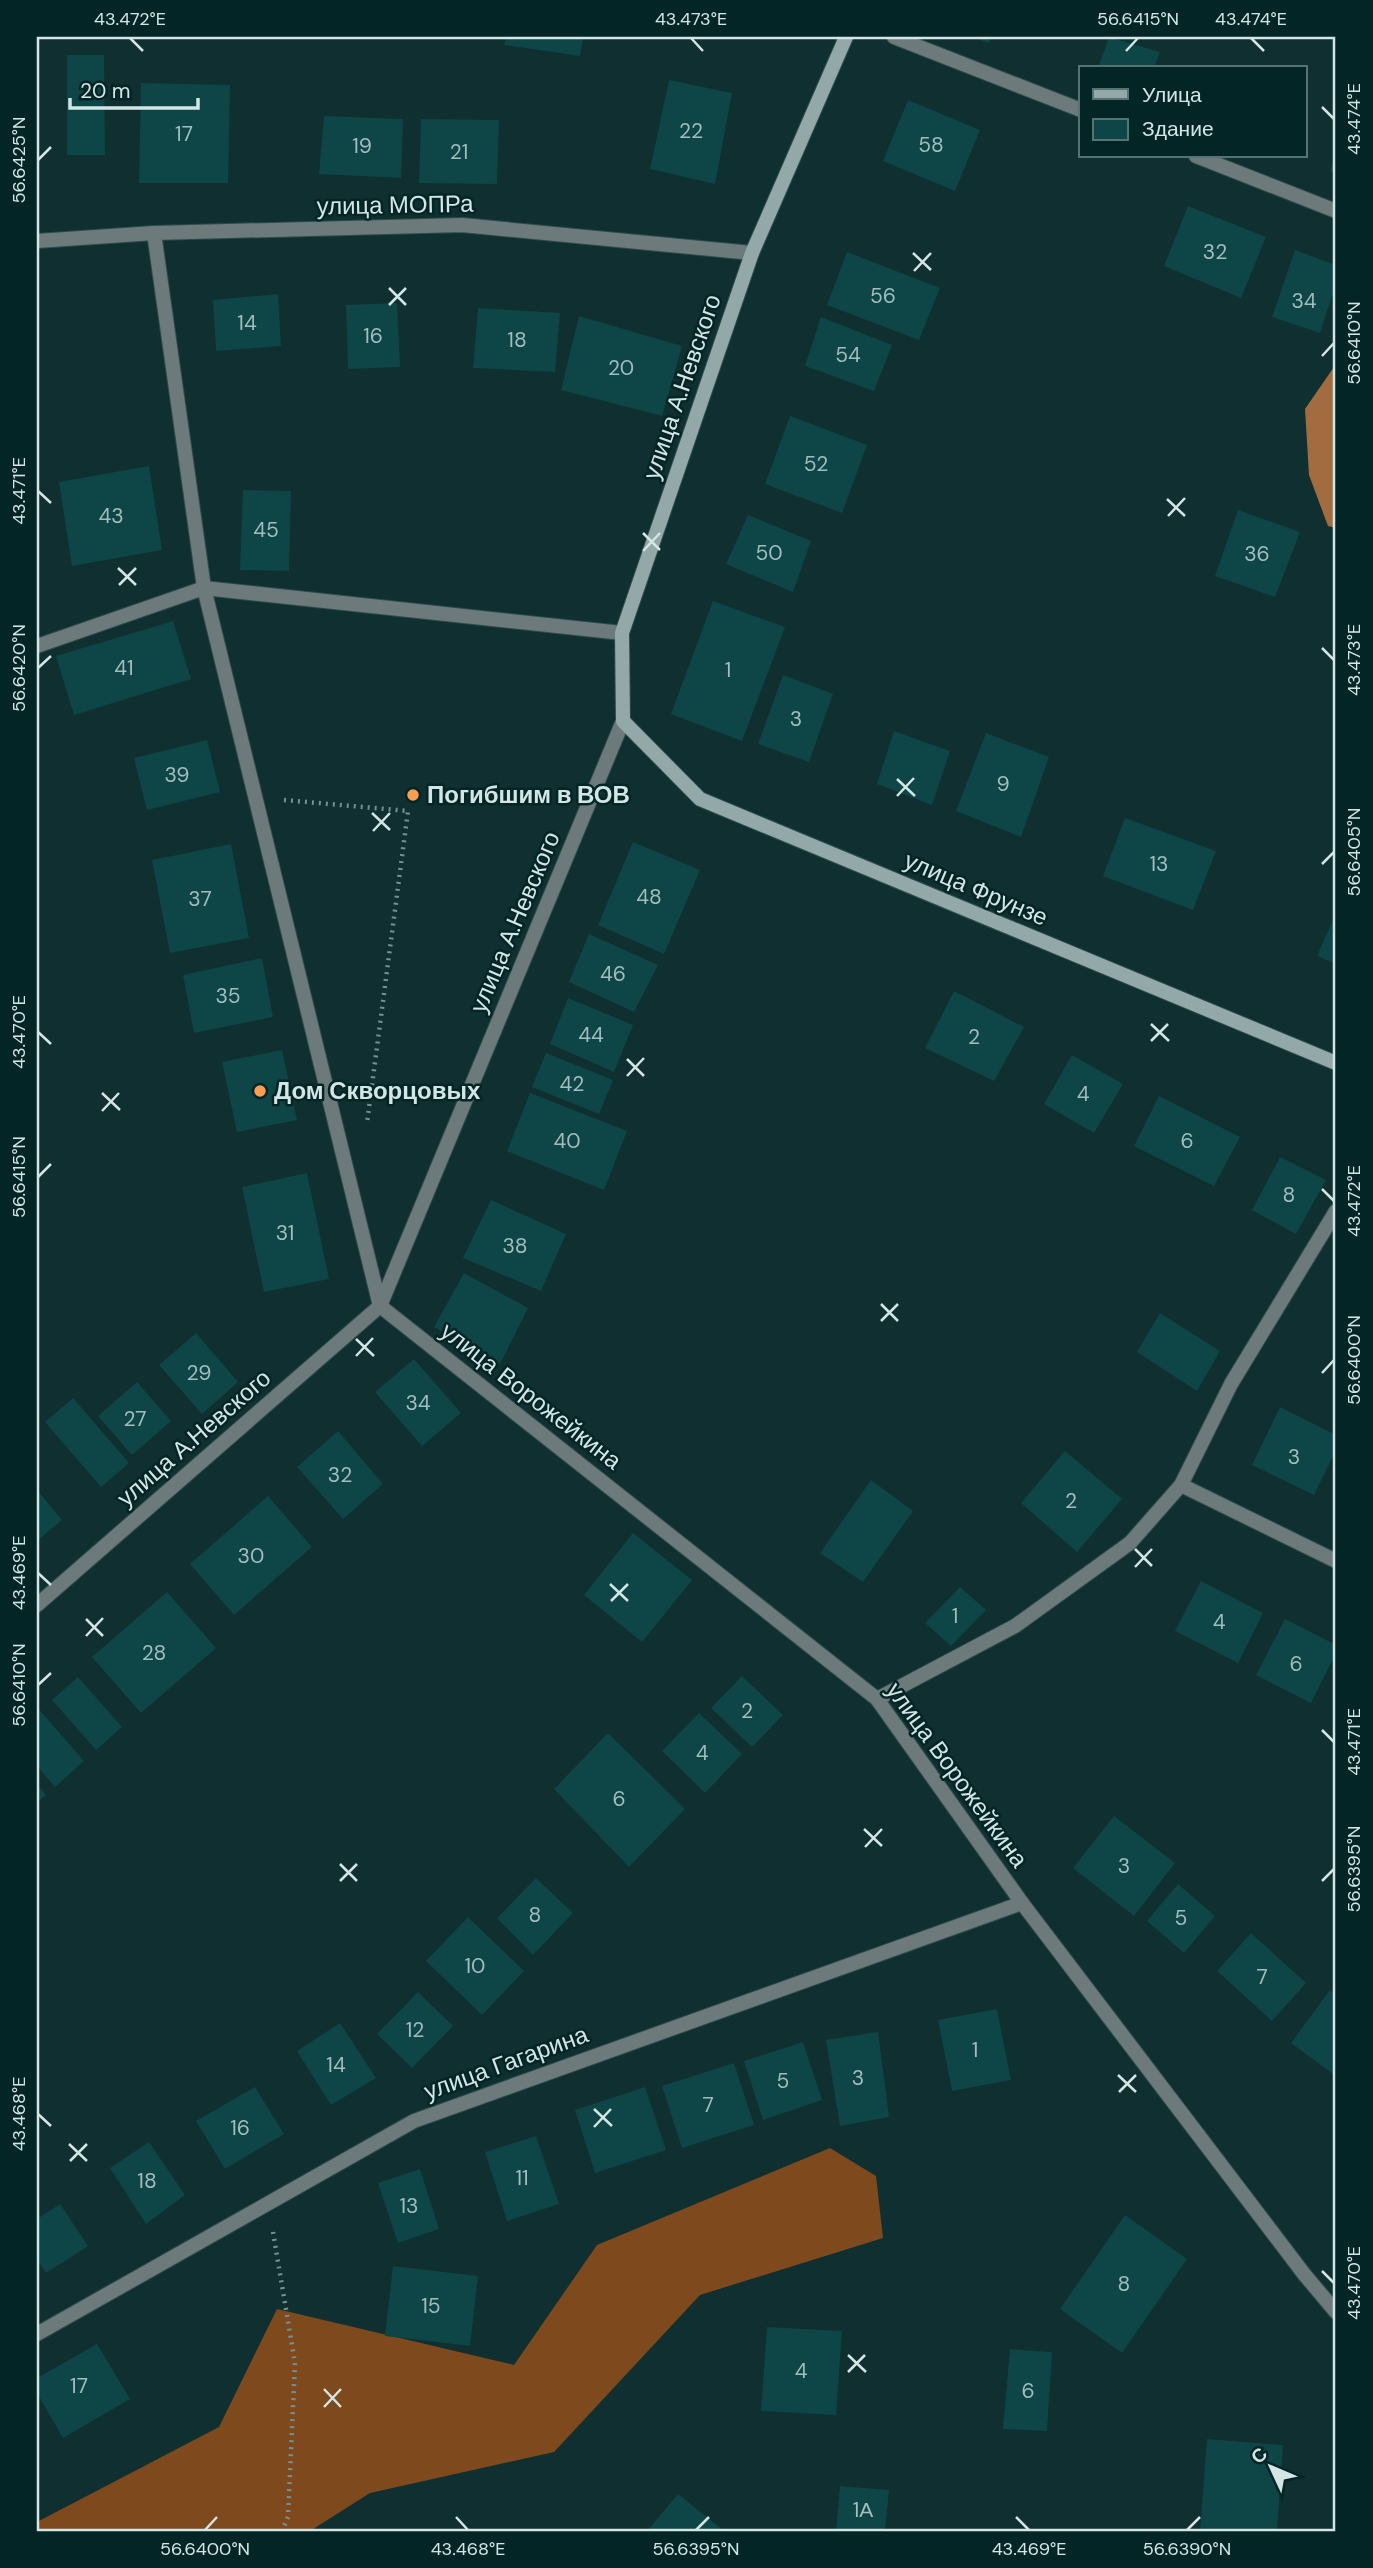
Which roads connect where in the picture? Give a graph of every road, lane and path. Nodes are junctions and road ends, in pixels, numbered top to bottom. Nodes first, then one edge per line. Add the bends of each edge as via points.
1 (846, 37) edge
2 (894, 37) edge
3 (1079, 109) edge
4 (1201, 158) edge
5 (1336, 211) edge
6 (154, 233) junction
7 (37, 241) edge
8 (752, 253) junction
9 (204, 588) junction
10 (622, 633) junction
11 (37, 646) edge
12 (623, 721) junction
13 (256, 797) junction
14 (1336, 1063) edge
15 (343, 1153) junction
16 (1336, 1210) edge
17 (380, 1306) junction
18 (1181, 1485) junction
19 (1336, 1562) edge
20 (37, 1605) edge
21 (877, 1699) junction
22 (1022, 1903) junction
23 (268, 2203) junction
24 (1336, 2312) edge
25 (37, 2334) edge
26 (282, 2531) edge

1 - 8 street, улица А.Невского
2 - 3 street
4 - 5 street
6 - 7 street, улица МОПРа
6 - 8 street, улица МОПРа via 462,225
6 - 9 street
8 - 10 street, улица А.Невского
9 - 10 street
9 - 11 street
9 - 13 street
10 - 12 street, улица А.Невского
12 - 14 street, улица Фрунзе via 701,799
12 - 17 street, улица А.Невского
13 - 15 street
13 - 15 path via 408,811 367,1129
15 - 17 street
16 - 18 street via 1231,1384
17 - 20 street, улица А.Невского
17 - 21 street, улица Ворожейкина
18 - 19 street
18 - 21 street via 1130,1543 1015,1626
21 - 22 street, улица Ворожейкина
22 - 23 street, улица Гагарина via 414,2120
22 - 24 street, улица Ворожейкина
23 - 25 street, улица Гагарина
23 - 26 path via 295,2363 288,2517

